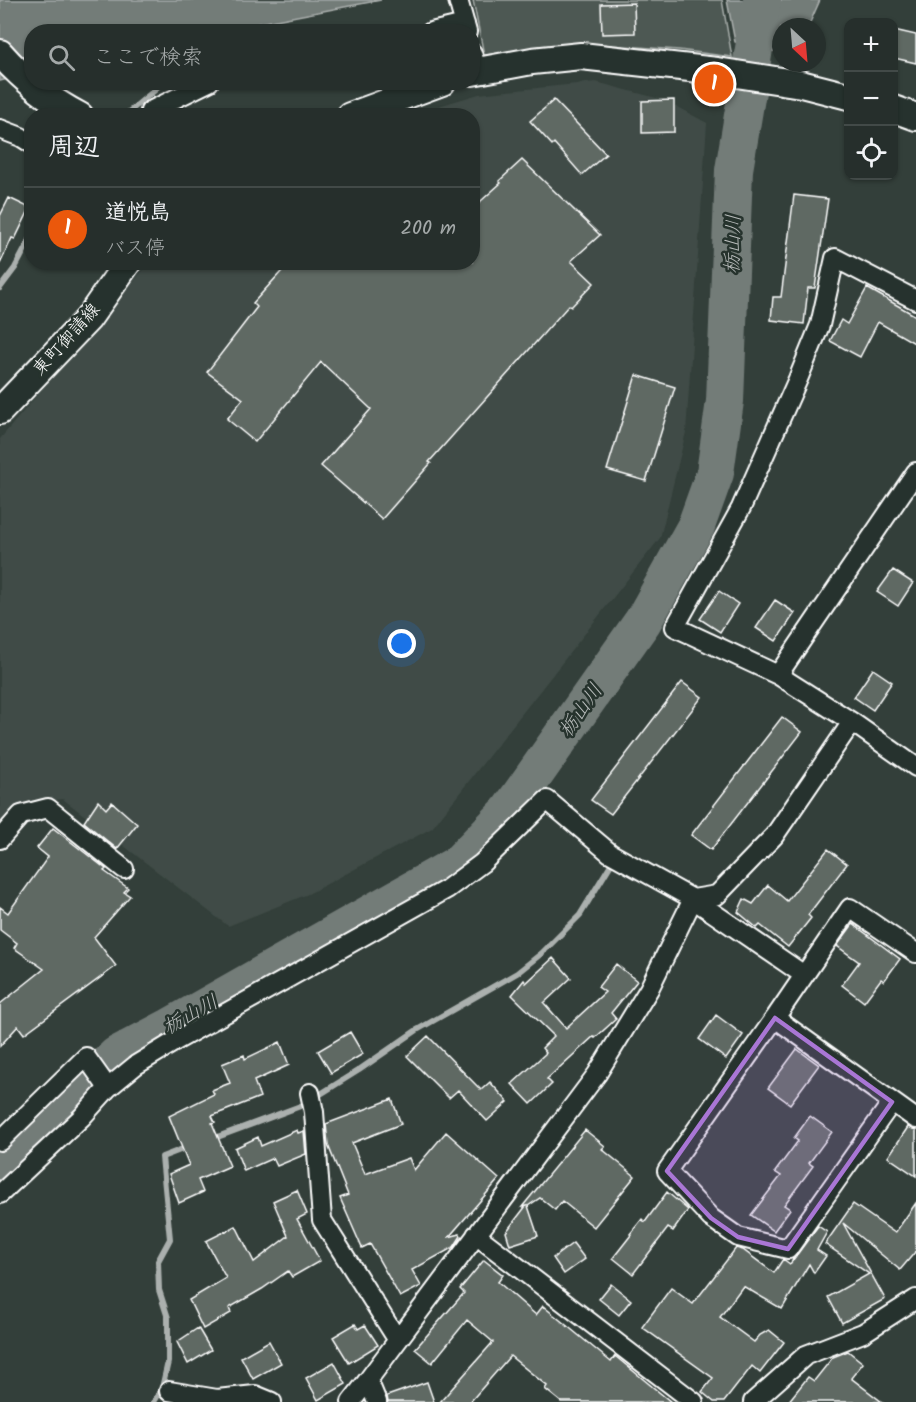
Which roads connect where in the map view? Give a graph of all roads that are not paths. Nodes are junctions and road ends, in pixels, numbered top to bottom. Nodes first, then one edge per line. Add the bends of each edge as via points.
1 (463, 17) edge
2 (448, 24) edge
3 (0, 53) edge
4 (480, 65) edge
5 (24, 77) edge
6 (43, 90) edge
7 (193, 90) edge
8 (420, 90) edge
9 (844, 95) edge
10 (68, 108) edge
11 (156, 108) edge
12 (372, 108) edge
13 (898, 111) edge
14 (916, 117) edge
15 (0, 129) edge
16 (24, 138) edge
17 (122, 270) edge
18 (916, 300) edge
19 (0, 411) edge
20 (916, 472) edge
21 (778, 675) junction
22 (852, 722) junction
23 (915, 763) edge
24 (0, 839) edge
25 (124, 869) dead end
26 (693, 899) junction
27 (916, 954) edge
28 (804, 975) junction
29 (775, 1018) junction
30 (108, 1088) junction
31 (310, 1094) dead end
32 (892, 1102) junction
33 (916, 1119) edge
34 (0, 1141) edge
35 (0, 1194) edge
36 (476, 1235) junction
37 (916, 1299) edge
38 (397, 1340) junction
39 (368, 1380) junction
40 (169, 1392) dead end
41 (272, 1402) edge
42 (351, 1402) edge
43 (377, 1402) edge
44 (694, 1402) edge
45 (753, 1402) edge

1 - 2 street
3 - 5 street
4 - 9 street via 581,56 717,71
6 - 10 street
7 - 11 street
8 - 12 street
13 - 14 street
15 - 16 street
17 - 19 street, 東町御請線 via 88,319
18 - 21 street via 835,258 820,325 798,379 741,508 675,627
20 - 21 street
21 - 22 street
22 - 23 street
22 - 26 street via 774,836 717,895
24 - 25 street via 21,815 48,808
26 - 28 street
26 - 30 street via 610,853 547,800 482,863 447,889 174,1042
26 - 36 street via 649,989 597,1074
27 - 28 street via 849,908
28 - 29 street
29 - 32 street
29 - 32 street via 666,1171 711,1218 738,1238 788,1249
30 - 34 street via 86,1058
30 - 35 street
31 - 38 street via 322,1220
32 - 33 street
36 - 38 street
36 - 44 street
37 - 45 street via 863,1333 806,1354
38 - 39 street
39 - 42 street
39 - 43 street
40 - 41 street via 217,1399 255,1395

